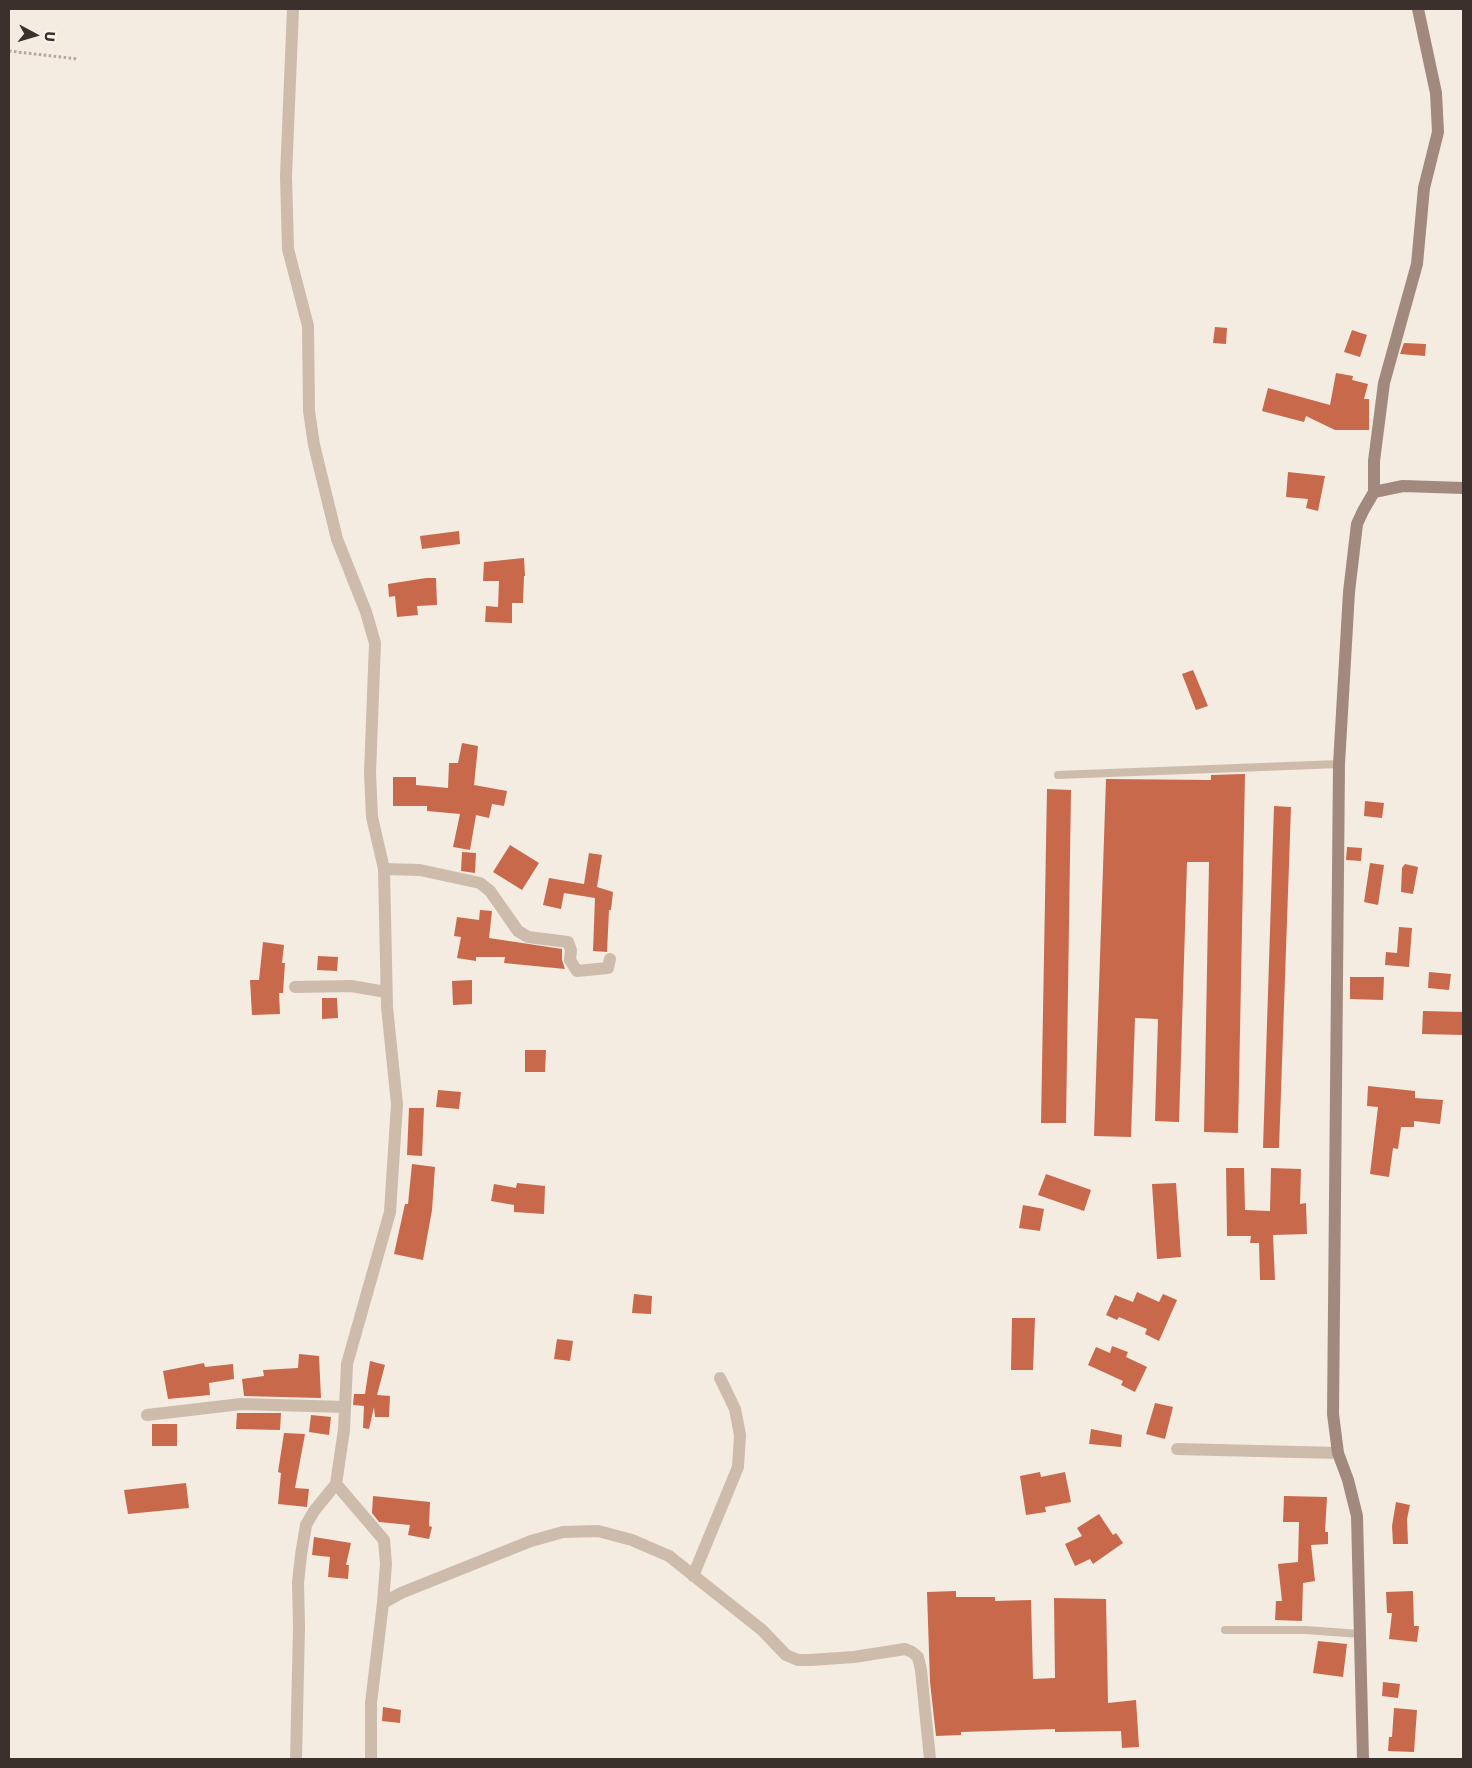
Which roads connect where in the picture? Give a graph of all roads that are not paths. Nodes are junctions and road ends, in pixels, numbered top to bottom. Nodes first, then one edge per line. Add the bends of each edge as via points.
1 (293, 9) edge
2 (1418, 9) edge
3 (1463, 488) edge
4 (1374, 492) junction
5 (1339, 764) junction
6 (1058, 775) dead end
7 (384, 869) junction
8 (610, 958) dead end
9 (296, 987) dead end
10 (386, 992) junction
11 (720, 1378) dead end
12 (345, 1407) junction
13 (147, 1415) dead end
14 (1177, 1449) dead end
15 (1338, 1453) junction
16 (336, 1484) junction
17 (693, 1576) junction
18 (383, 1603) junction
19 (1225, 1630) dead end
20 (1360, 1634) junction
21 (296, 1759) edge
22 (371, 1759) edge
23 (930, 1759) edge
24 (1363, 1759) edge

1 - 7 street via 286,176 288,250 308,326 309,411 314,446 337,539 376,643 370,773 372,817
2 - 4 street via 1436,93 1438,132 1425,182 1417,264 1384,383 1374,461
3 - 4 street via 1403,486
4 - 5 street via 1362,511 1355,535
5 - 6 lane
5 - 15 street via 1333,1406
7 - 8 street via 420,870 480,883 490,891 518,930 528,936 568,942 570,960 578,971 608,968
7 - 10 street
9 - 10 street via 351,986
10 - 12 street via 397,1104 393,1180 388,1221 348,1364
11 - 17 street via 735,1409 740,1435 738,1467
12 - 13 street via 241,1404
12 - 16 street via 342,1456
14 - 15 street
15 - 20 street via 1356,1516
16 - 18 street via 384,1540
16 - 21 street via 306,1525 301,1555
17 - 18 street via 669,1556 632,1540 598,1531 563,1532
17 - 23 street via 762,1630 786,1655 798,1660 854,1657 905,1649 912,1652 918,1657 921,1670
18 - 22 street via 371,1702
19 - 20 lane
20 - 24 street

